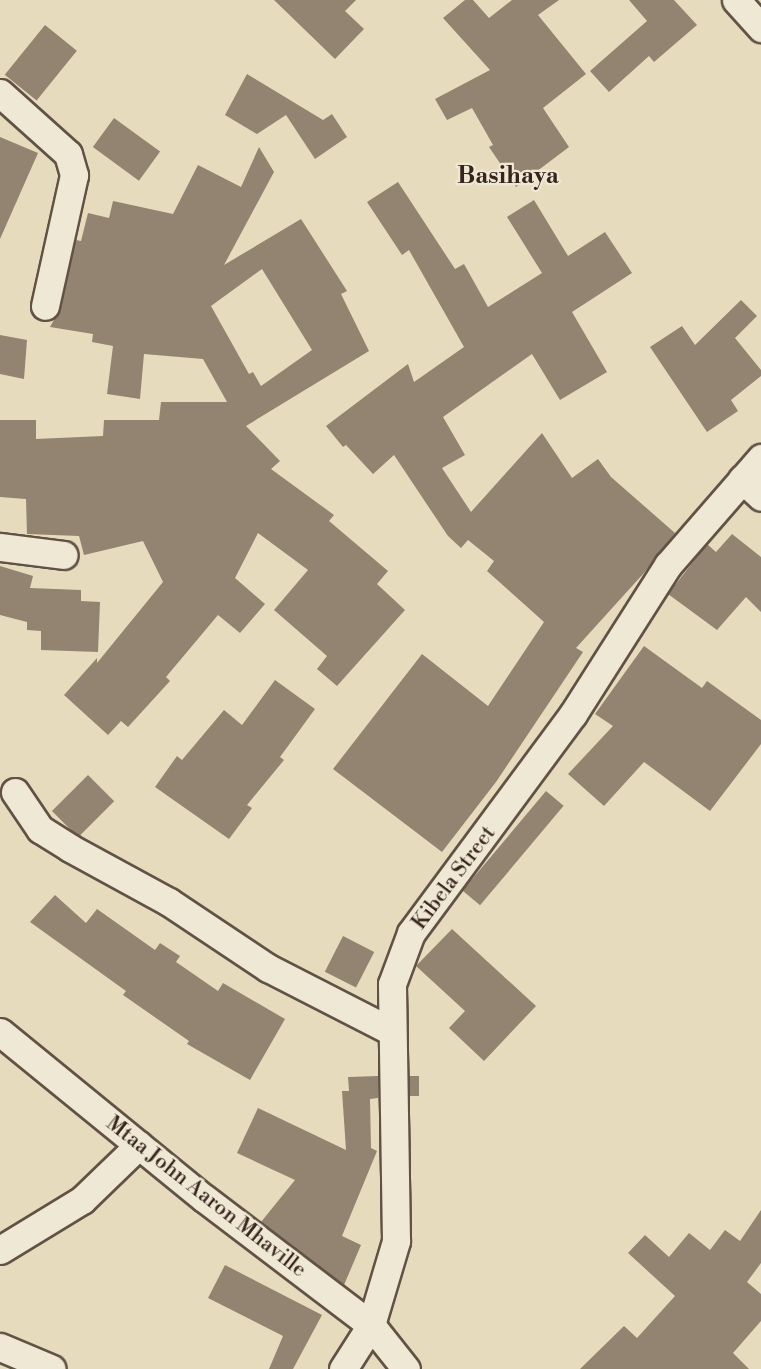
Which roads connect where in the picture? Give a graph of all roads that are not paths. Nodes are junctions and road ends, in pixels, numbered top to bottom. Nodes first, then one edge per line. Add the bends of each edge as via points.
1 (736, 0) edge
2 (761, 28) edge
3 (0, 93) edge
4 (45, 306) dead end
5 (761, 458) edge
6 (751, 488) edge
7 (0, 547) edge
8 (64, 555) dead end
9 (15, 792) dead end
10 (391, 1031) junction
11 (0, 1032) edge
12 (139, 1145) junction
13 (0, 1250) edge
14 (370, 1325) junction
15 (11, 1357) edge
16 (52, 1369) edge
17 (343, 1369) edge
18 (406, 1369) edge

1 - 2 street
3 - 4 street via 68,154 74,175
5 - 6 street, Kibela Street
6 - 10 street, Kibela Street via 668,566 573,714 411,933 392,984
7 - 8 street
9 - 10 street via 40,829 169,902 268,968
10 - 14 street, Kibela Street via 396,1241
11 - 12 street, Mtaa John Aaron Mhaville
12 - 13 street via 82,1200
12 - 14 street, Mtaa John Aaron Mhaville
14 - 17 street, Kibela Street
14 - 18 street, Mtaa John Aaron Mhaville
15 - 16 street

